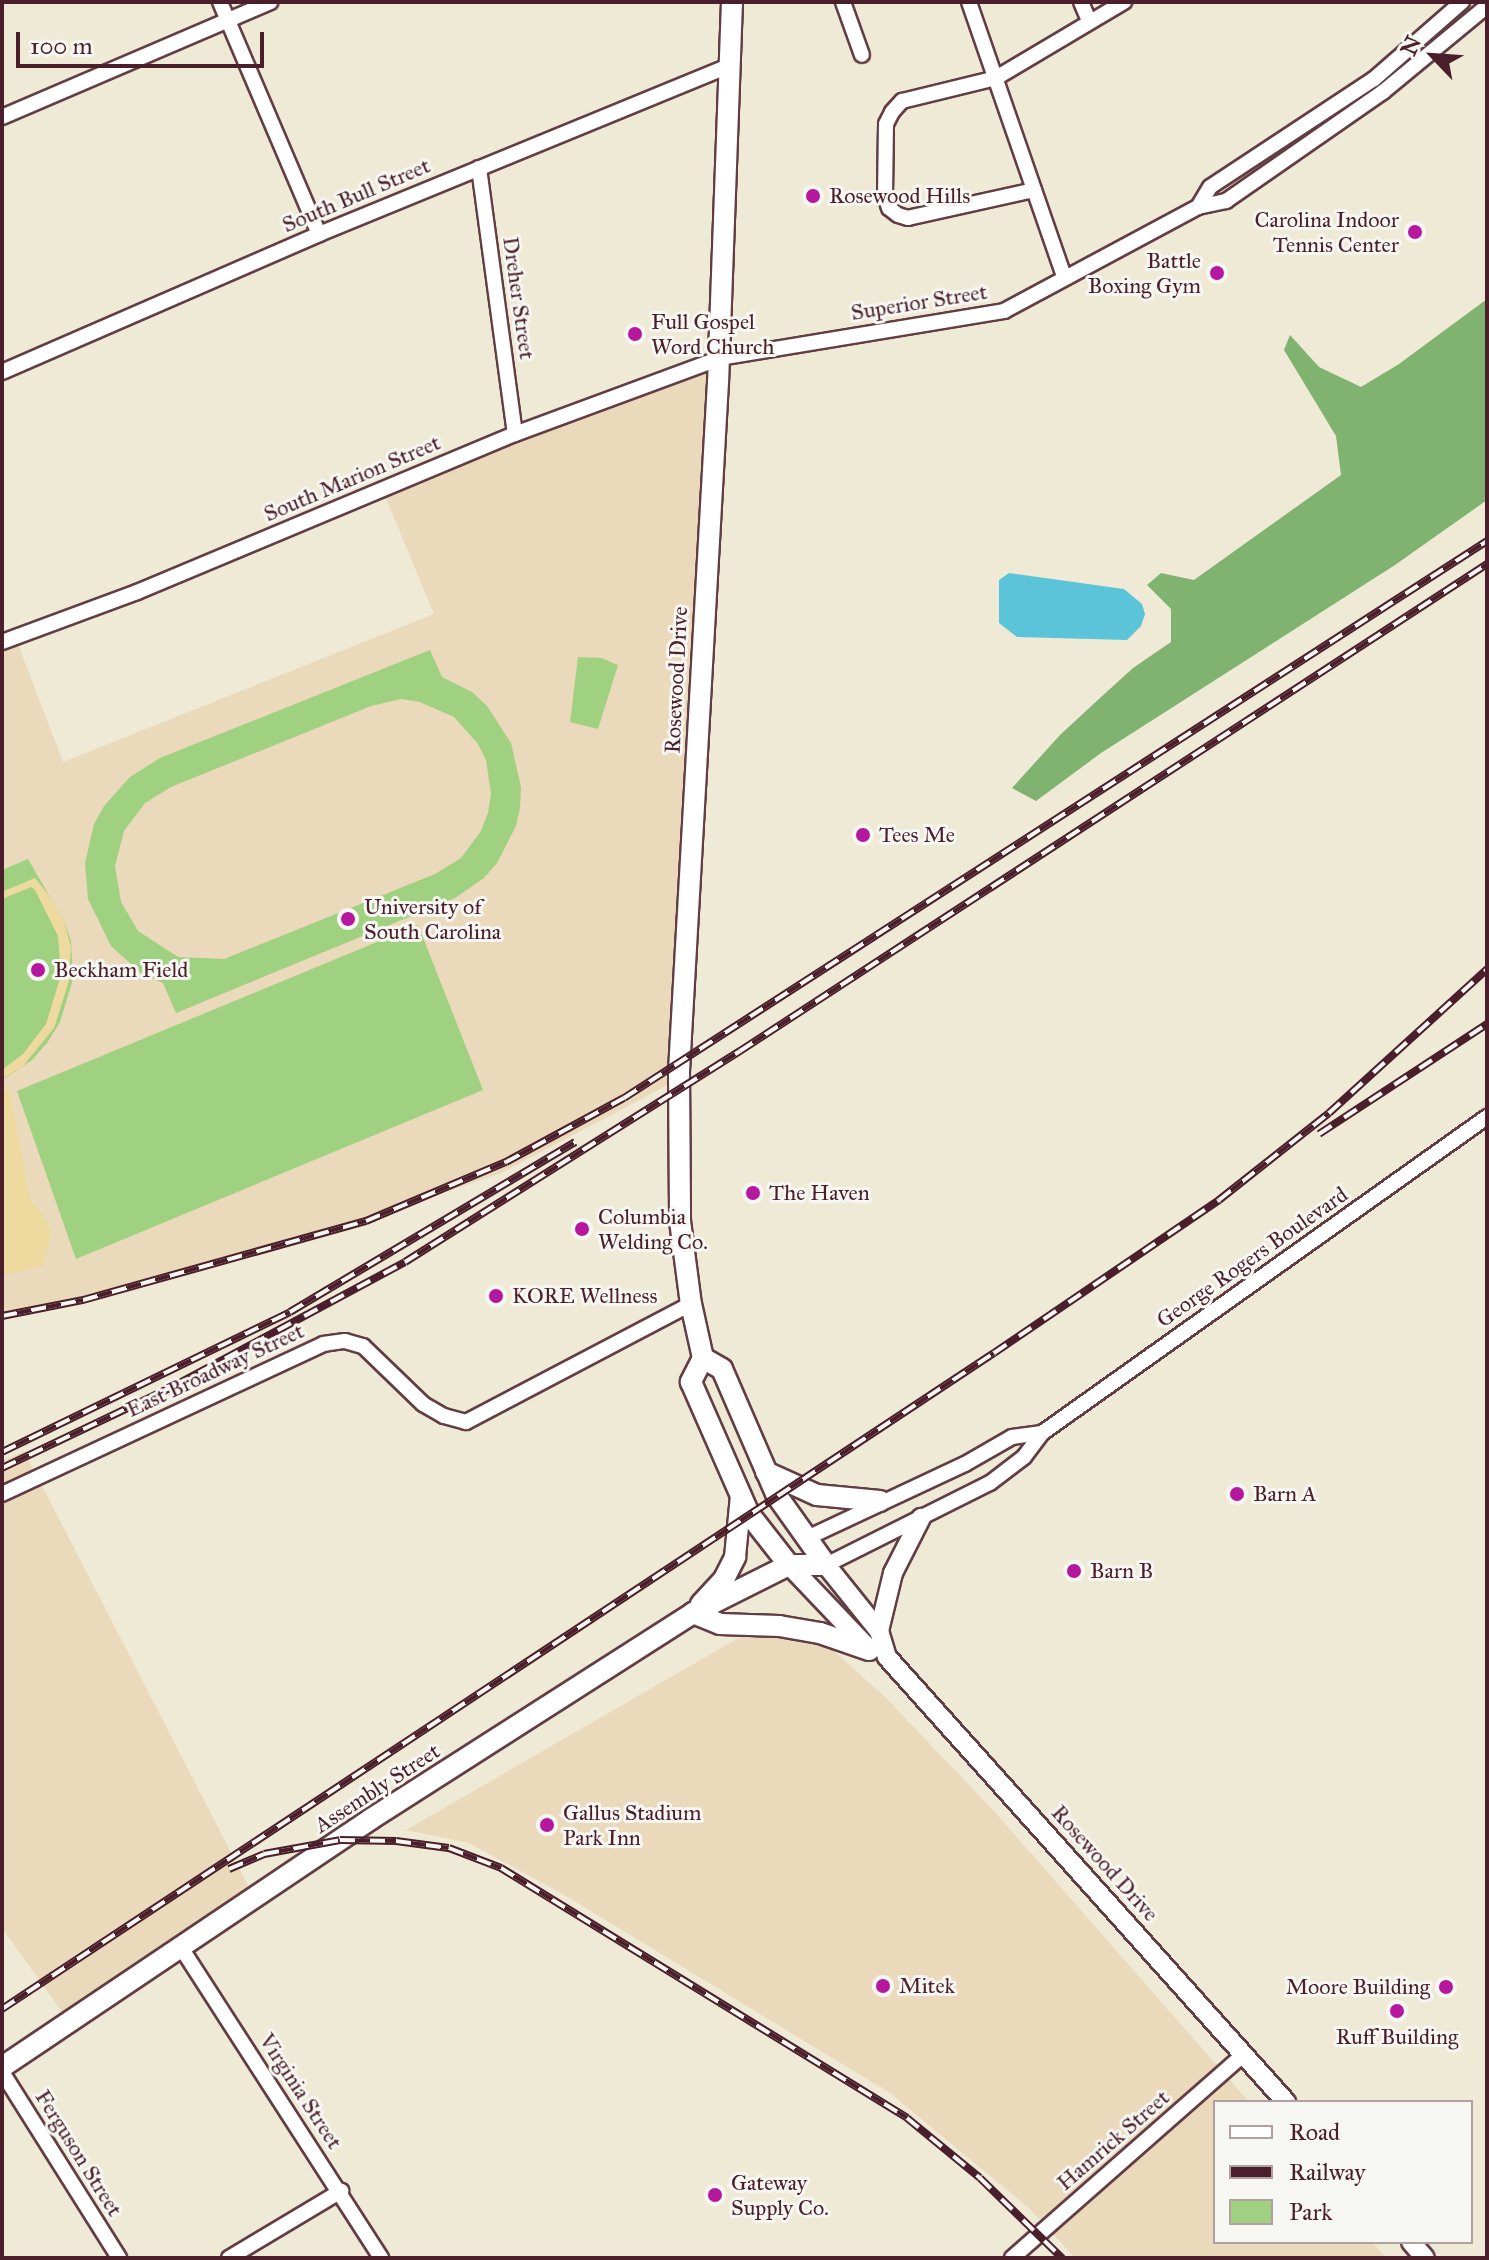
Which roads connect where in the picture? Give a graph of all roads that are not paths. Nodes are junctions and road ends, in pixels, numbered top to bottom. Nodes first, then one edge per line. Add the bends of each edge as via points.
1 (220, 2) edge
2 (270, 2) edge
3 (732, 2) edge
4 (843, 2) edge
5 (969, 2) edge
6 (1081, 2) edge
7 (1124, 2) edge
8 (1462, 2) edge
9 (1487, 6) edge
10 (229, 18) junction
11 (1089, 21) junction
12 (862, 55) dead end
13 (729, 66) junction
14 (996, 78) junction
15 (2, 117) edge
16 (479, 168) junction
17 (1034, 190) junction
18 (1198, 207) junction
19 (319, 234) junction
20 (1064, 276) junction
21 (720, 358) junction
22 (2, 372) edge
23 (515, 434) junction
24 (3, 637) edge
25 (1487, 1117) edge
26 (691, 1304) junction
27 (703, 1358) junction
28 (1042, 1433) junction
29 (766, 1472) junction
30 (2, 1494) edge
31 (741, 1495) junction
32 (880, 1501) junction
33 (921, 1518) junction
34 (807, 1538) junction
35 (789, 1565) junction
36 (826, 1565) junction
37 (693, 1613) junction
38 (879, 1631) junction
39 (878, 1653) junction
40 (182, 1949) junction
41 (1243, 2055) junction
42 (2, 2070) edge
43 (1284, 2100) edge
44 (341, 2191) junction
45 (119, 2258) edge
46 (229, 2258) edge
47 (381, 2258) edge
48 (1012, 2258) edge

1 - 10 street
2 - 10 street
3 - 13 main road, Rosewood Drive
4 - 12 street
5 - 14 street
6 - 11 street
7 - 11 street
8 - 18 street, Superior Street via 1374,79 1210,187
9 - 18 street, Superior Street via 1358,109 1226,201
10 - 15 street
10 - 19 street
11 - 14 street
13 - 16 street, South Bull Street
13 - 21 main road, Rosewood Drive
14 - 17 street
14 - 17 street via 902,101 892,112 886,124 889,208 908,218
16 - 19 street, South Bull Street
16 - 23 street, Dreher Street
17 - 20 street
18 - 20 street, Superior Street
19 - 22 street, South Bull Street
20 - 21 street, Superior Street via 1004,311
21 - 23 street, South Marion Street
21 - 26 main road, Rosewood Drive via 679,1071 680,1221
23 - 24 street, South Marion Street via 137,592
25 - 28 street, George Rogers Boulevard
26 - 27 main road, Rosewood Drive
26 - 30 street, East Broadway Street via 466,1422 423,1404 363,1346 345,1341 323,1344
27 - 29 main road, Rosewood Drive via 722,1369
27 - 31 main road, Rosewood Drive via 691,1382
28 - 32 street, George Rogers Boulevard via 1012,1437
28 - 33 street, George Rogers Boulevard via 1024,1457 990,1483
29 - 32 main road via 817,1495
29 - 34 main road, Rosewood Drive
31 - 35 main road, Rosewood Drive via 749,1514
31 - 37 main road via 735,1557 724,1579
32 - 34 street, George Rogers Boulevard
33 - 36 street, George Rogers Boulevard
33 - 38 main road via 893,1573
34 - 35 main road, Assembly Street
34 - 36 main road, Rosewood Drive
35 - 36 main road, Assembly Street
35 - 37 main road, Assembly Street
35 - 39 main road, Rosewood Drive
36 - 38 main road, Rosewood Drive
37 - 39 main road via 720,1624 820,1633
37 - 40 main road, Assembly Street via 371,1819
38 - 39 main road, Rosewood Drive
39 - 41 main road, Rosewood Drive
40 - 42 main road, Assembly Street
40 - 44 street, Virginia Street
41 - 43 main road, Rosewood Drive
41 - 48 street, Hamrick Street
42 - 45 street, Ferguson Street
44 - 46 street
44 - 47 street, Virginia Street

